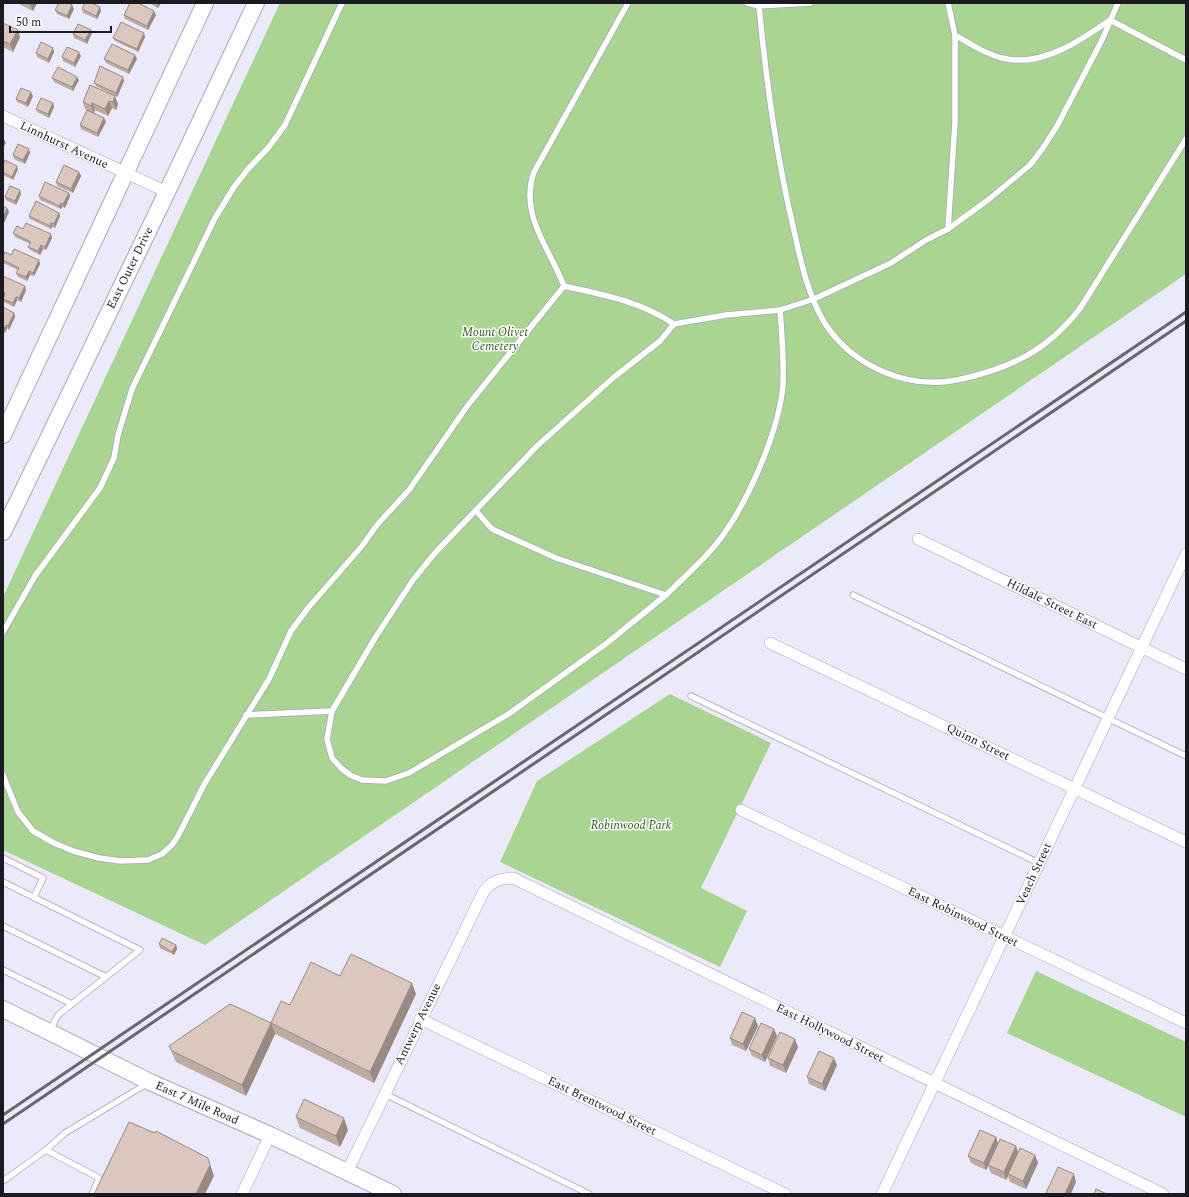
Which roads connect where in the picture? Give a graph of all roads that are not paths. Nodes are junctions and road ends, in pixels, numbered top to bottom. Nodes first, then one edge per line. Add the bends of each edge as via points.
1 (205, 3) edge
2 (256, 3) edge
3 (342, 3) edge
4 (628, 3) edge
5 (747, 3) edge
6 (810, 3) edge
7 (948, 3) edge
8 (1118, 3) edge
9 (759, 6) junction
10 (1110, 20) junction
11 (955, 35) junction
12 (1186, 60) edge
13 (3, 116) edge
14 (1186, 139) edge
15 (126, 173) junction
16 (167, 192) junction
17 (948, 229) junction
18 (564, 286) junction
19 (814, 299) junction
20 (780, 310) junction
21 (674, 324) junction
22 (3, 435) edge
23 (476, 511) junction
24 (3, 532) edge
25 (918, 539) dead end
26 (1186, 554) edge
27 (666, 595) junction
28 (853, 595) dead end
29 (3, 632) edge
30 (770, 643) dead end
31 (1142, 648) junction
32 (1186, 669) edge
33 (691, 696) dead end
34 (332, 711) junction
35 (246, 715) junction
36 (1108, 718) junction
37 (1186, 756) edge
38 (3, 775) edge
39 (1075, 788) junction
40 (741, 810) dead end
41 (1186, 842) edge
42 (3, 858) edge
43 (1039, 863) junction
44 (496, 881) joint
45 (3, 882) edge
46 (34, 898) junction
47 (3, 926) edge
48 (1004, 936) junction
49 (3, 970) edge
50 (106, 977) junction
51 (72, 1004) junction
52 (3, 1009) edge
53 (420, 1019) junction
54 (1186, 1023) edge
55 (49, 1032) junction
56 (150, 1082) junction
57 (934, 1084) junction
58 (384, 1094) junction
59 (270, 1135) junction
60 (46, 1150) junction
61 (347, 1172) junction
62 (3, 1181) edge
63 (92, 1194) edge
64 (242, 1194) edge
65 (393, 1194) edge
66 (589, 1194) edge
67 (784, 1194) edge
68 (882, 1194) edge
69 (1163, 1194) edge

1 - 15 main road
2 - 16 main road, East Outer Drive
3 - 29 lane via 285,124 234,187 212,224 132,389 120,427 114,458 100,488 35,576
4 - 18 lane via 534,172 530,185 532,216
5 - 9 lane
6 - 9 lane
7 - 11 lane
8 - 10 lane
9 - 19 lane via 770,109 784,191 800,257
10 - 11 lane via 1073,43 1026,60 1002,58 980,50
10 - 12 lane
10 - 17 lane via 1057,126 1030,165
11 - 17 lane via 955,122
13 - 15 street, Linnhurst Avenue
14 - 19 lane via 1072,320 1052,340 1012,364 975,376 933,383 896,378 875,368 840,341 824,322
15 - 16 street, Linnhurst Avenue
15 - 22 main road
16 - 24 main road, East Outer Drive
17 - 19 lane via 891,262
18 - 21 lane via 635,303
18 - 35 lane via 468,405 409,490 308,608 291,631 269,679
19 - 20 lane
20 - 21 lane via 726,315
20 - 27 lane via 783,386 775,426 758,470 740,508 717,543
21 - 23 lane via 660,341 613,378 537,446
23 - 27 lane via 492,528 556,558
23 - 34 lane via 413,580
25 - 31 street, Hildale Street East
26 - 31 street, Veach Street via 1180,572
27 - 34 lane via 606,643 510,713 399,777 386,781 362,780 340,768 332,758 327,739
28 - 36 lane
30 - 39 street, Quinn Street
31 - 32 street, Hildale Street East
31 - 36 street, Veach Street
33 - 43 lane
34 - 35 lane
35 - 38 lane via 172,845 162,854 148,860 121,861 99,858 73,851 33,831 18,812
36 - 37 lane
36 - 39 street, Veach Street
39 - 41 street, Quinn Street
39 - 43 street, Veach Street
40 - 48 street, East Robinwood Street
42 - 46 lane via 43,878
43 - 48 street, Veach Street
44 - 53 street, Antwerp Avenue via 483,893
44 - 57 street, East Hollywood Street via 513,878
45 - 46 lane
46 - 50 lane via 140,950
47 - 50 lane
48 - 54 street, East Robinwood Street
48 - 57 street, Veach Street
49 - 51 lane
50 - 51 lane
51 - 55 lane via 58,1016
52 - 55 main road, East 7 Mile Road
53 - 58 street, Antwerp Avenue
53 - 67 street, East Brentwood Street
55 - 56 main road, East 7 Mile Road
56 - 59 main road, East 7 Mile Road
56 - 60 lane via 65,1133
57 - 68 street, Veach Street
57 - 69 street, East Hollywood Street
58 - 61 street, Antwerp Avenue
58 - 66 lane
59 - 61 main road, East 7 Mile Road
59 - 64 street
60 - 62 lane
60 - 63 lane via 99,1178
61 - 65 main road, East 7 Mile Road

